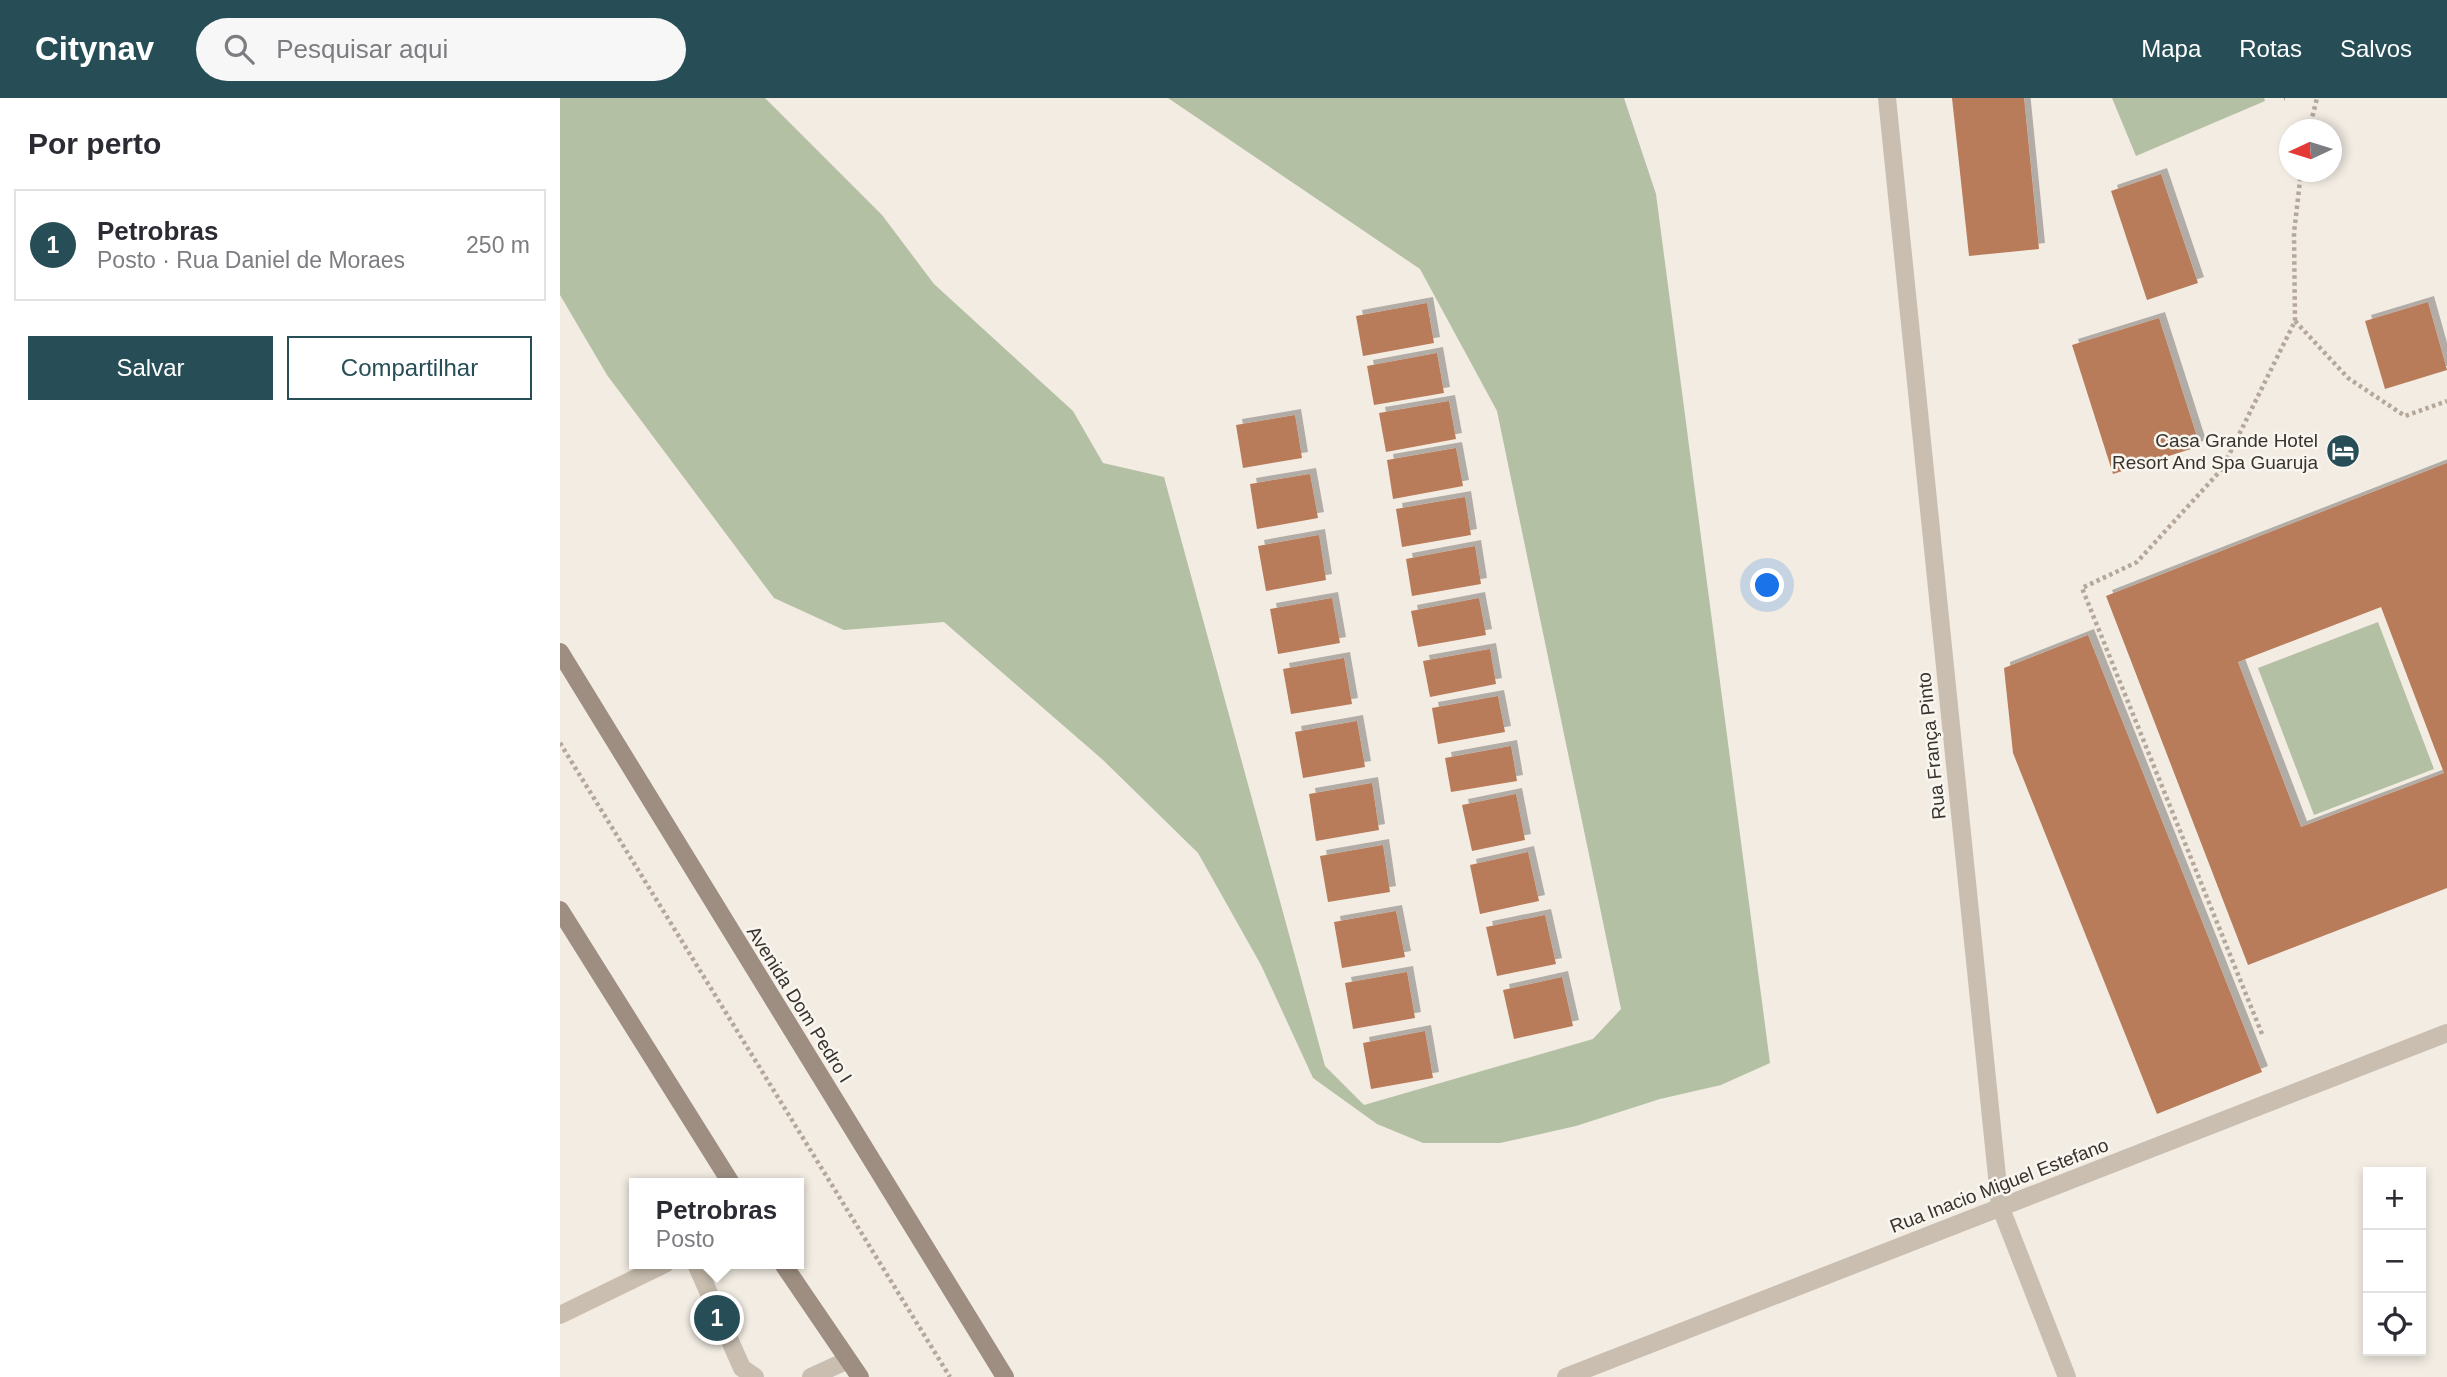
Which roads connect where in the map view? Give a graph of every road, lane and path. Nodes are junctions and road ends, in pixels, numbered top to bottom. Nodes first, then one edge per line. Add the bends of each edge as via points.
1 (1887, 98) edge
2 (2316, 98) edge
3 (2311, 119) edge
4 (2300, 182) edge
5 (2295, 321) junction
6 (2447, 401) edge
7 (560, 652) edge
8 (560, 743) edge
9 (560, 910) edge
10 (2447, 1033) edge
11 (2262, 1034) dead end
12 (728, 1178) edge
13 (2000, 1206) junction
14 (655, 1269) edge
15 (698, 1269) edge
16 (786, 1269) edge
17 (560, 1315) edge
18 (848, 1360) junction
19 (755, 1377) edge
20 (811, 1377) edge
21 (860, 1377) edge
22 (950, 1377) edge
23 (1005, 1377) edge
24 (1566, 1377) edge
25 (2067, 1377) edge

1 - 13 street, Rua França Pinto
2 - 3 path
4 - 5 path via 2294,233
5 - 6 path via 2348,378 2405,416
5 - 11 path via 2222,469 2137,562 2082,588
7 - 23 main road, Avenida Dom Pedro I
8 - 22 path
9 - 12 main road
10 - 13 street, Rua Inacio Miguel Estefano
13 - 24 street, Rua Inacio Miguel Estefano
13 - 25 street, Rua França Pinto
14 - 17 street
15 - 19 street via 742,1368
16 - 18 main road
18 - 20 street
18 - 21 main road

